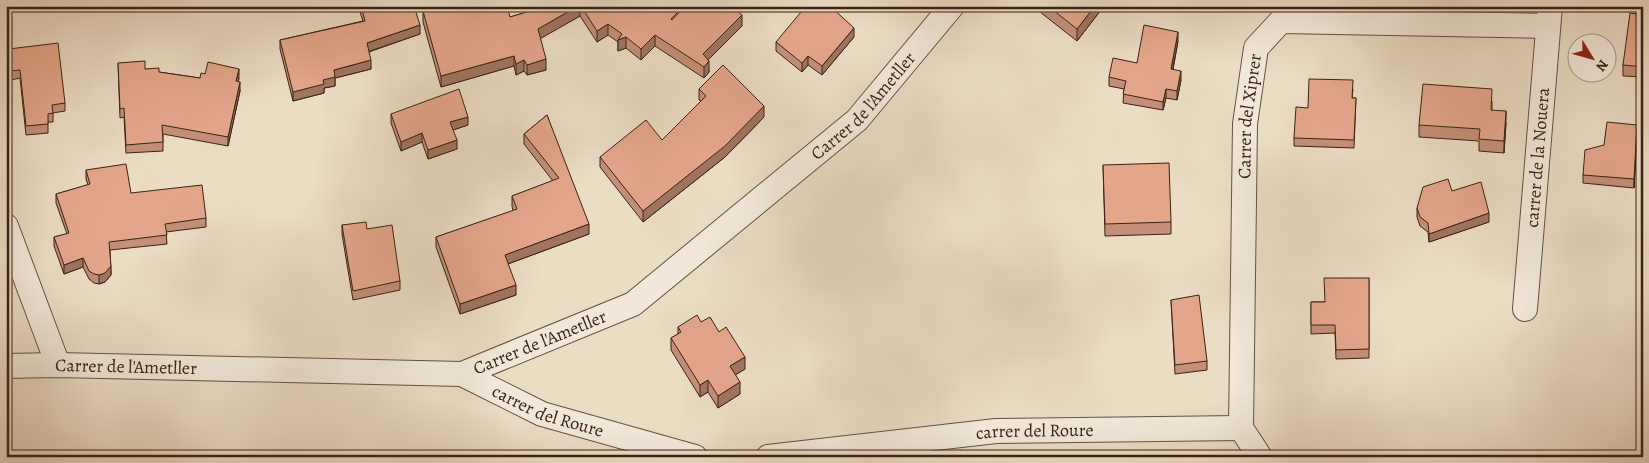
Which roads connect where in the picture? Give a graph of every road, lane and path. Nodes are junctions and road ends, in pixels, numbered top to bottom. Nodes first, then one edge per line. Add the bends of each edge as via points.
1 (952, 6) edge
2 (1549, 16) edge
3 (6, 226) edge
4 (1526, 309) dead end
5 (58, 365) junction
6 (6, 366) edge
7 (462, 374) junction
8 (1241, 428) junction
9 (695, 457) edge
10 (768, 457) edge
11 (1260, 457) edge

1 - 7 street, Carrer de l'Ametller via 857,120 633,304
2 - 4 street, carrer de la Nouera
2 - 8 street, Carrer del Xiprer via 1281,21 1256,48 1245,124
3 - 5 street
5 - 6 street, Carrer de l'Ametller
5 - 7 street, Carrer de l'Ametller
7 - 9 street, carrer del Roure via 542,414
8 - 10 street, carrer del Roure via 996,431
8 - 11 street

